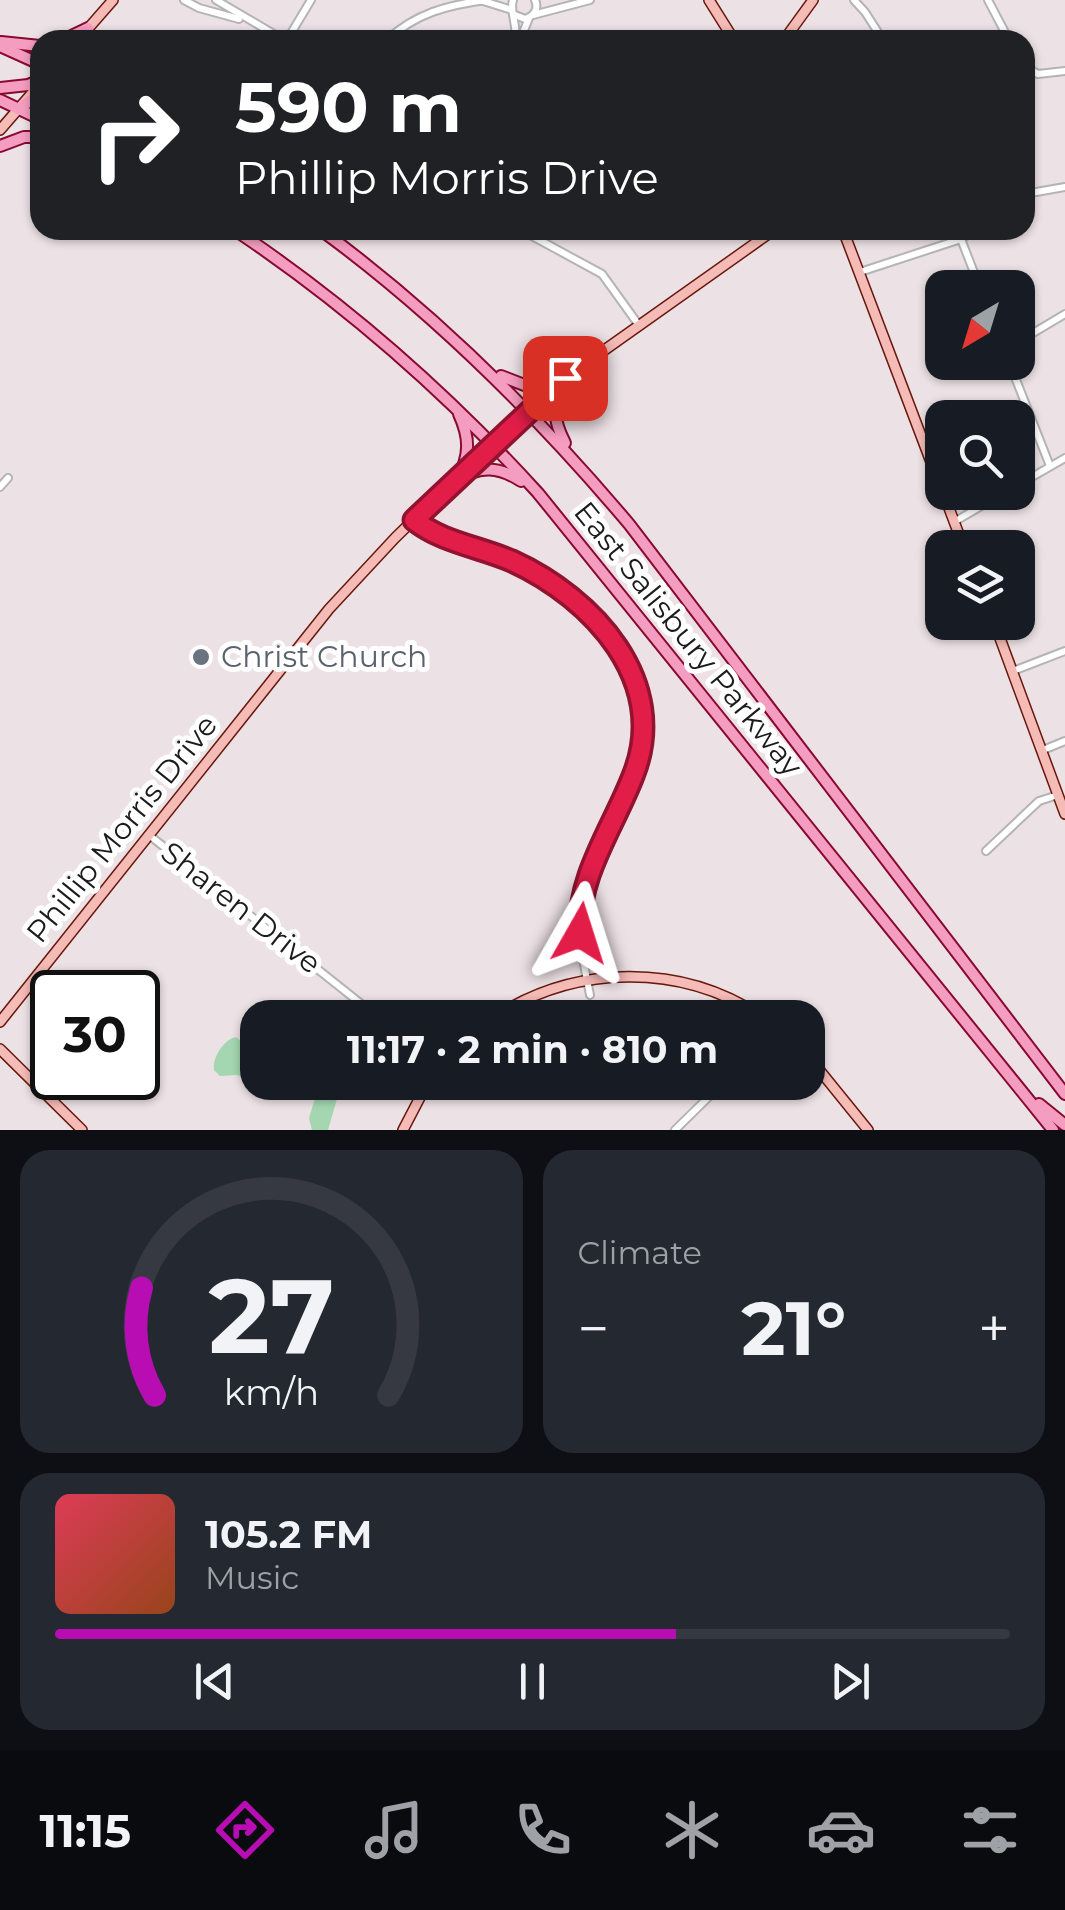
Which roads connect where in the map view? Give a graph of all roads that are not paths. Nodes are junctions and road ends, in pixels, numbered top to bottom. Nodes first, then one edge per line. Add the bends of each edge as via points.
1 (113, 0) edge
2 (184, 0) edge
3 (216, 0) edge
4 (311, 0) edge
5 (484, 0) edge
6 (512, 0) edge
7 (536, 0) edge
8 (590, 0) edge
9 (708, 0) edge
10 (812, 0) edge
11 (854, 0) edge
12 (988, 0) edge
13 (565, 6) junction
14 (513, 12) junction
15 (531, 16) junction
16 (251, 22) junction
17 (90, 30) edge
18 (267, 30) edge
19 (292, 30) edge
20 (400, 30) edge
21 (516, 30) edge
22 (523, 30) edge
23 (728, 30) edge
24 (791, 30) edge
25 (877, 30) edge
26 (1004, 30) edge
27 (0, 44) edge
28 (30, 46) edge
29 (30, 59) edge
30 (1065, 71) edge
31 (1035, 72) edge
32 (30, 84) edge
33 (0, 88) edge
34 (30, 94) edge
35 (0, 100) edge
36 (30, 101) edge
37 (18, 109) junction
38 (30, 114) edge
39 (0, 130) edge
40 (30, 137) edge
41 (0, 146) edge
42 (1065, 186) edge
43 (1035, 192) edge
44 (249, 240) edge
45 (334, 240) edge
46 (539, 240) edge
47 (760, 240) edge
48 (847, 240) edge
49 (961, 240) joint
50 (973, 270) edge
51 (860, 272) junction
52 (1065, 314) edge
53 (638, 324) junction
54 (1035, 332) edge
55 (487, 368) junction
56 (565, 378) junction
57 (1016, 380) edge
58 (454, 406) junction
59 (528, 410) junction
60 (492, 443) junction
61 (925, 444) edge
62 (573, 457) junction
63 (1065, 458) edge
64 (1050, 466) junction
65 (1035, 475) edge
66 (8, 478) dead end
67 (457, 479) junction
68 (0, 487) edge
69 (538, 493) junction
70 (950, 510) edge
71 (974, 510) edge
72 (414, 520) junction
73 (954, 522) junction
74 (957, 530) edge
75 (1001, 640) edge
76 (1065, 652) edge
77 (1013, 671) junction
78 (1065, 741) edge
79 (1042, 750) junction
80 (1058, 795) junction
81 (1065, 814) edge
82 (149, 835) junction
83 (986, 850) dead end
84 (587, 980) junction
85 (590, 995) dead end
86 (356, 1000) edge
87 (525, 1000) edge
88 (734, 1000) edge
89 (0, 1022) edge
90 (0, 1049) edge
91 (825, 1077) edge
92 (1019, 1088) junction
93 (1065, 1092) edge
94 (419, 1100) edge
95 (706, 1100) edge
96 (1039, 1112) junction
97 (1065, 1125) edge
98 (82, 1130) edge
99 (403, 1130) edge
100 (675, 1130) edge
101 (868, 1130) edge
102 (1044, 1130) edge
103 (1053, 1130) edge

1 - 17 street
2 - 16 street
3 - 16 street
4 - 19 street
5 - 14 street
5 - 20 street via 430,12
6 - 14 street
7 - 13 street
7 - 15 street
8 - 13 street
9 - 23 street
10 - 24 street
11 - 25 street
12 - 26 street
13 - 15 street
14 - 15 street
14 - 21 street
15 - 22 street
16 - 18 street
27 - 28 main road
27 - 29 main road
30 - 31 street
32 - 33 main road
34 - 37 street
35 - 37 main road
36 - 37 main road
37 - 38 main road
37 - 39 street
40 - 41 main road
42 - 43 street
44 - 58 main road, East Salisbury Parkway via 345,310
45 - 55 main road, East Salisbury Parkway
46 - 53 street via 602,274
47 - 53 street, Phillip Morris Drive
48 - 51 street
49 - 50 street
49 - 51 street
51 - 61 street
52 - 54 street
53 - 56 street, Phillip Morris Drive
55 - 56 main road via 526,388
55 - 59 main road, East Salisbury Parkway
56 - 59 street, Phillip Morris Drive
56 - 62 main road via 554,412
57 - 64 street
58 - 60 main road, East Salisbury Parkway
58 - 67 main road via 468,451
59 - 60 street, Phillip Morris Drive
59 - 62 main road, East Salisbury Parkway
60 - 67 street, Phillip Morris Drive
60 - 69 main road, East Salisbury Parkway
62 - 93 main road, East Salisbury Parkway
63 - 64 street
64 - 65 street
66 - 68 street
67 - 69 main road via 498,470
67 - 72 street, Phillip Morris Drive
69 - 92 main road, East Salisbury Parkway
70 - 73 street
71 - 73 street
72 - 82 street, Phillip Morris Drive via 329,609
72 - 84 street via 554,586 607,631 633,673 643,718 640,751 584,893 580,924
73 - 74 street
75 - 77 street
76 - 77 street
77 - 79 street
78 - 79 street
79 - 80 street
80 - 81 street
80 - 83 street via 1038,801
82 - 86 street, Sharen Drive
82 - 89 street, Phillip Morris Drive
84 - 85 street
84 - 87 street
84 - 88 street via 632,976 689,984
90 - 98 street
91 - 101 street
92 - 96 main road, East Salisbury Parkway
92 - 97 main road
94 - 99 street
95 - 100 street
96 - 102 main road
96 - 103 main road, East Salisbury Parkway

